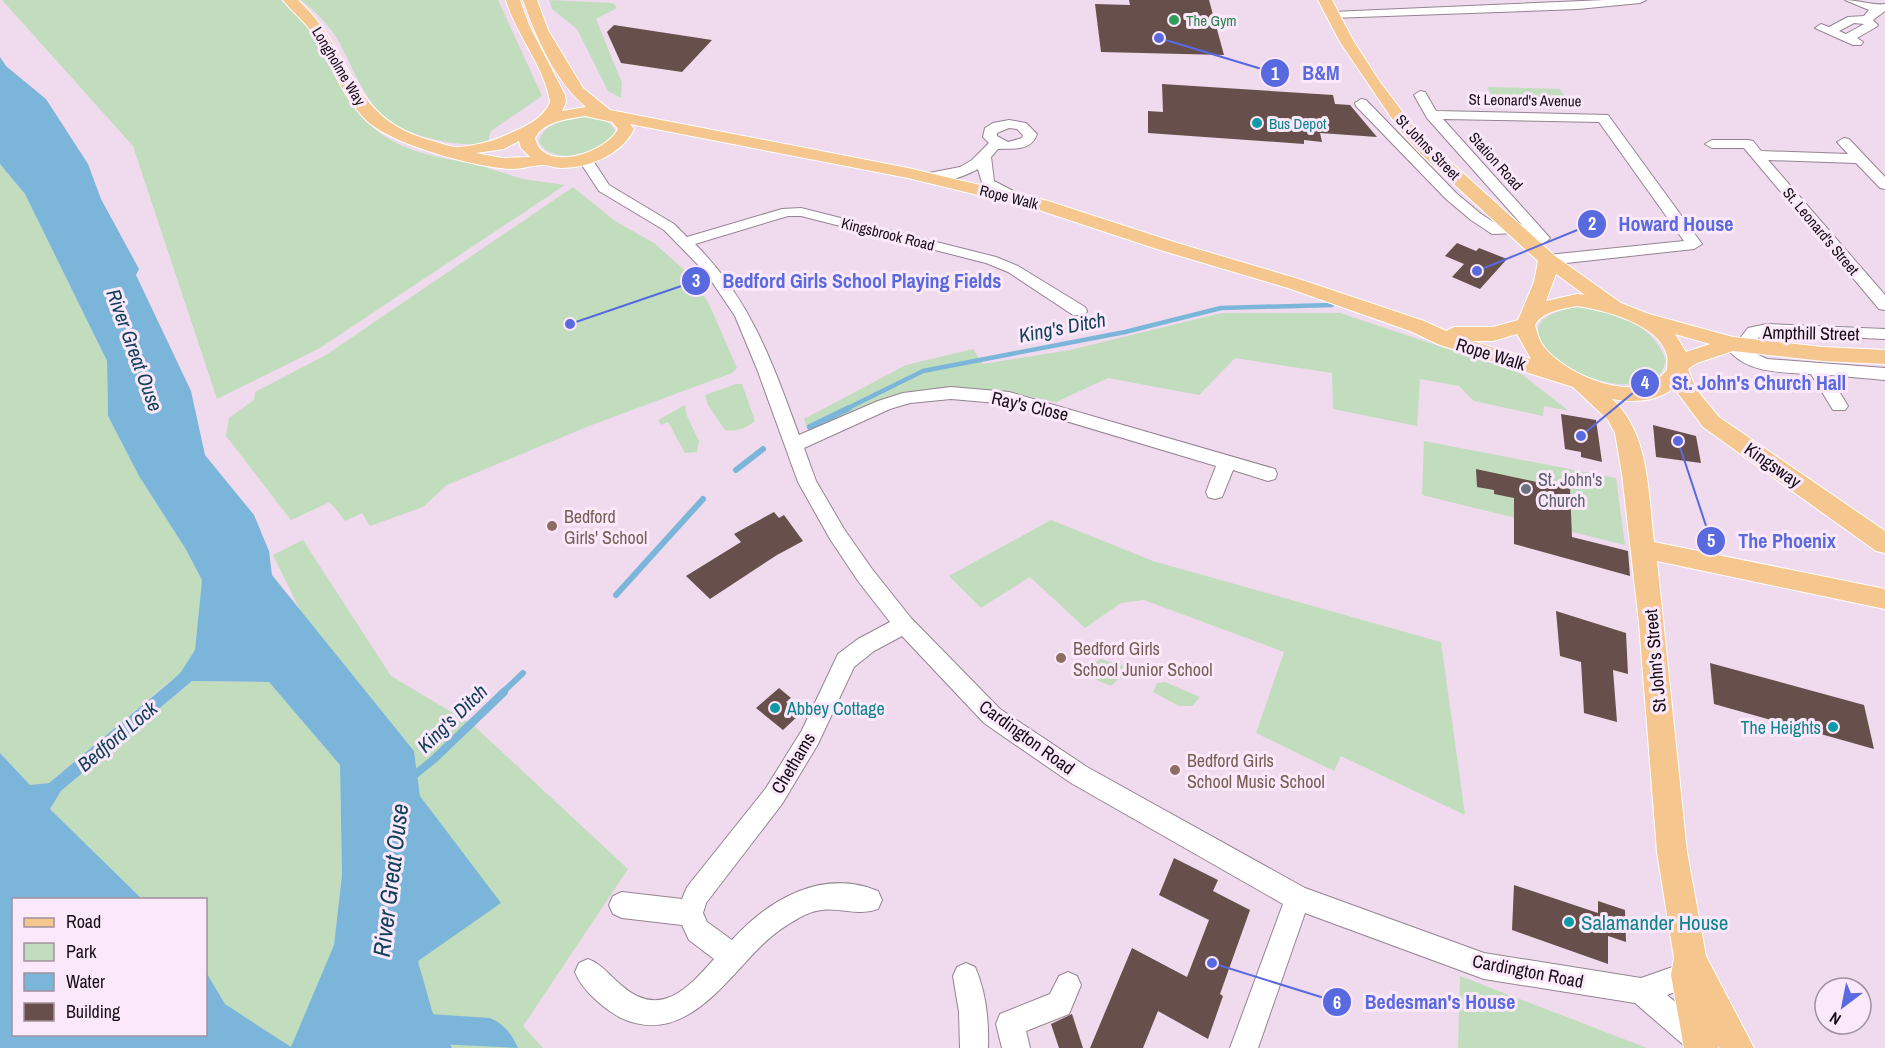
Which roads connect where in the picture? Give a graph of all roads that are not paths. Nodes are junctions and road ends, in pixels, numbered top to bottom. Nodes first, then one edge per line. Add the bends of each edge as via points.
1 (290, 0) edge
2 (513, 0) edge
3 (530, 0) edge
4 (1325, 0) edge
5 (1441, 0) edge
6 (1640, 0) edge
7 (1851, 0) edge
8 (1549, 4) edge
9 (1882, 8) edge
10 (1450, 11) junction
11 (1332, 15) junction
12 (1866, 20) junction
13 (1420, 95) dead end
14 (1361, 102) dead end
15 (608, 114) junction
16 (1432, 115) junction
17 (540, 124) junction
18 (695, 132) junction
19 (1844, 142) dead end
20 (997, 143) dead end
21 (1712, 144) dead end
22 (612, 149) junction
23 (457, 153) junction
24 (1758, 155) junction
25 (984, 157) junction
26 (547, 159) junction
27 (585, 159) junction
28 (1858, 159) junction
29 (847, 162) junction
30 (929, 177) junction
31 (1885, 185) edge
32 (1018, 198) junction
33 (1514, 230) junction
34 (686, 242) junction
35 (1529, 242) junction
36 (1167, 246) junction
37 (1548, 260) junction
38 (1612, 305) junction
39 (1885, 305) edge
40 (1079, 312) dead end
41 (1639, 316) junction
42 (1528, 319) junction
43 (1417, 326) junction
44 (1885, 334) edge
45 (1741, 345) junction
46 (1885, 357) edge
47 (1678, 368) junction
48 (1816, 368) junction
49 (1885, 374) edge
50 (1574, 380) junction
51 (1839, 406) dead end
52 (793, 445) junction
53 (1227, 462) junction
54 (1268, 474) dead end
55 (1215, 492) dead end
56 (1885, 544) edge
57 (1644, 549) junction
58 (1885, 599) edge
59 (904, 624) junction
60 (1298, 898) junction
61 (869, 900) dead end
62 (622, 905) dead end
63 (690, 912) junction
64 (733, 957) junction
65 (1689, 967) junction
66 (588, 972) dead end
67 (966, 976) dead end
68 (1068, 985) dead end
69 (1641, 991) junction
70 (1700, 1044) edge
71 (974, 1048) edge
72 (1016, 1048) edge
73 (1244, 1048) edge
74 (1737, 1048) edge

1 - 23 main road, Longholme Way via 316,26 356,99 378,123 408,140
2 - 17 main road via 524,33 557,92 558,104
3 - 15 main road via 541,30 577,91
4 - 11 main road, St Johns Street
5 - 10 street
6 - 8 street
7 - 9 street
8 - 10 street
9 - 12 street
10 - 11 street
11 - 33 main road, St Johns Street via 1384,98 1428,151
12 - 12 street via 1872,25 1852,40 1826,30 1852,19
13 - 16 street, Station Road
14 - 33 street via 1476,217 1497,231
15 - 17 main road, Longholme Way via 569,113
15 - 18 main road, Rope Walk
15 - 22 main road via 625,127 621,142
16 - 35 street, Station Road via 1542,238
16 - 37 street, St Leonard's Avenue via 1603,118 1695,244
17 - 23 main road, Longholme Way via 498,145
17 - 26 main road via 528,141 534,153
18 - 22 main road, Rope Walk via 655,134
18 - 29 main road, Rope Walk
19 - 28 street
20 - 25 street
21 - 24 street, St. Leonard's Street via 1748,144
22 - 27 main road, Rope Walk
23 - 26 main road, Longholme Way via 475,160 526,165
24 - 28 street, St. Leonard's Street
24 - 39 street, St. Leonard's Street
25 - 30 street via 959,174
25 - 32 street via 988,183
26 - 27 main road, Longholme Way
27 - 34 street, Cardington Road via 610,192 669,227
28 - 31 street
29 - 30 main road, Rope Walk
29 - 36 main road, Rope Walk via 910,184
30 - 32 main road, Rope Walk
32 - 36 main road, Rope Walk
33 - 35 main road, St Johns Street
34 - 40 street, Kingsbrook Road via 787,212 801,212 991,260 1013,269
34 - 52 street, Cardington Road via 712,270 742,315
35 - 37 main road, St Johns Street
36 - 43 main road, Rope Walk
37 - 38 main road, St Johns Street
37 - 42 main road via 1547,278
38 - 41 main road
38 - 42 main road, Rope Walk via 1577,300 1558,303
41 - 45 main road
41 - 47 main road, Kingsway via 1675,349
42 - 43 main road, Rope Walk via 1493,334 1467,335
42 - 50 main road, St John's Street via 1535,351
43 - 50 main road, Rope Walk via 1447,340
44 - 45 street, Ampthill Street via 1767,329 1754,332
45 - 46 main road
45 - 47 main road, Rope Walk via 1690,358
45 - 48 street, Ampthill Street via 1753,362
47 - 50 main road, Rope Walk via 1664,385 1638,393 1608,390
47 - 56 main road, Kingsway via 1686,392 1711,422
48 - 49 street, Ampthill Street
48 - 51 street, Ampthill Street
50 - 57 main road, St John's Street via 1616,415 1626,433
52 - 53 street, Ray's Close via 884,405 909,397 951,393 1010,399
52 - 59 street, Cardington Road via 807,482 837,534
53 - 54 street, Ray's Close
53 - 55 street
57 - 58 main road
57 - 65 main road, St John's Street via 1672,852
59 - 60 street, Cardington Road via 1001,722 1079,775
59 - 63 street, Chethams via 846,661 810,737 774,796 696,896
60 - 69 street, Cardington Road via 1484,966
60 - 73 street
61 - 64 street via 812,898 778,916
62 - 63 street
63 - 64 street via 698,931
64 - 66 street via 706,988 678,1009 651,1016 629,1009
65 - 69 street, Cardington Road
65 - 70 main road, St John's Street
65 - 74 main road
67 - 71 street via 976,1029
68 - 72 street via 1059,1004 1010,1024
69 - 70 street

